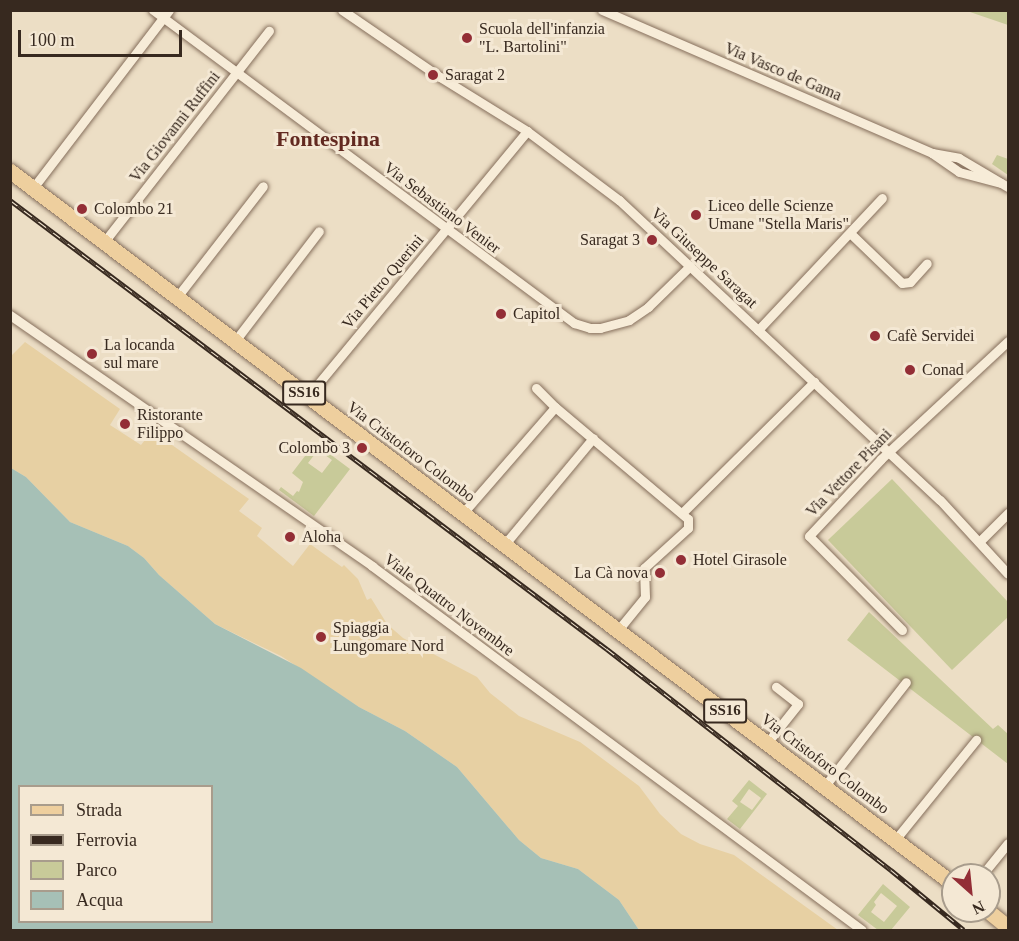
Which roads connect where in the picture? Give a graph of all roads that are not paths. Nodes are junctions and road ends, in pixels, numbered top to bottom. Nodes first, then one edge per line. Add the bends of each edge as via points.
1 (153, 10) edge
2 (342, 10) edge
3 (602, 10) edge
4 (166, 14) edge
5 (624, 15) edge
6 (269, 31) dead end
7 (236, 73) junction
8 (527, 131) junction
9 (10, 171) edge
10 (1005, 185) edge
11 (263, 186) dead end
12 (33, 188) junction
13 (882, 198) dead end
14 (446, 230) junction
15 (319, 231) dead end
16 (850, 233) junction
17 (104, 242) junction
18 (927, 263) dead end
19 (690, 266) junction
20 (177, 297) junction
21 (10, 315) edge
22 (758, 330) junction
23 (235, 341) junction
24 (1008, 341) edge
25 (814, 382) junction
26 (536, 388) dead end
27 (308, 396) junction
28 (555, 407) junction
29 (593, 438) junction
30 (889, 452) junction
31 (683, 512) junction
32 (463, 513) junction
33 (1008, 513) edge
34 (981, 541) junction
35 (504, 545) junction
36 (1008, 574) edge
37 (618, 630) junction
38 (902, 630) dead end
39 (906, 682) dead end
40 (776, 687) dead end
41 (976, 740) dead end
42 (767, 743) junction
43 (825, 787) junction
44 (895, 840) junction
45 (1008, 843) edge
46 (992, 863) edge
47 (941, 875) edge
48 (862, 930) edge

1 - 4 street, Via Sebastiano Venier
2 - 8 street, Via Giuseppe Saragat
3 - 5 street, Via Vasco de Gama
4 - 7 street, Via Sebastiano Venier
4 - 12 street
5 - 10 street, Via Vasco de Gama via 932,153 959,158
6 - 7 street, Via Giovanni Ruffini
7 - 14 street, Via Sebastiano Venier
7 - 17 street, Via Giovanni Ruffini
8 - 14 street, Via Pietro Querini
8 - 19 street, Via Giuseppe Saragat via 619,200
9 - 12 main road, Via Cristoforo Colombo / SS16
11 - 20 street
12 - 17 main road, Via Cristoforo Colombo / SS16
13 - 16 street
14 - 19 street, Via Sebastiano Venier via 574,323 590,328 611,327 639,314
14 - 27 street, Via Pietro Querini
15 - 23 street
16 - 18 street via 902,283 910,282
16 - 22 street
17 - 20 main road, Via Cristoforo Colombo / SS16
19 - 22 street, Via Giuseppe Saragat
20 - 23 main road, Via Cristoforo Colombo / SS16
21 - 48 street, Viale Quattro Novembre via 372,566
22 - 25 street, Via Giuseppe Saragat
23 - 27 main road, Via Cristoforo Colombo / SS16
24 - 30 street, Via Vettore Pisani
25 - 30 street, Via Giuseppe Saragat
25 - 31 street
26 - 28 street
27 - 32 main road, Via Cristoforo Colombo / SS16
28 - 29 street
28 - 32 street
29 - 31 street
29 - 35 street
30 - 34 street, Via Giuseppe Saragat
30 - 38 street, Via Vettore Pisani via 809,537
31 - 37 street via 689,523 685,531 644,568 645,597
32 - 35 main road, Via Cristoforo Colombo / SS16
33 - 34 street
34 - 36 street, Via Giuseppe Saragat
35 - 37 main road, Via Cristoforo Colombo / SS16
37 - 42 main road, Via Cristoforo Colombo / SS16
39 - 43 street
40 - 42 street via 798,704
41 - 44 street
42 - 43 main road, Via Cristoforo Colombo / SS16
43 - 44 main road, Via Cristoforo Colombo / SS16
44 - 47 main road, Via Cristoforo Colombo / SS16
45 - 46 street

